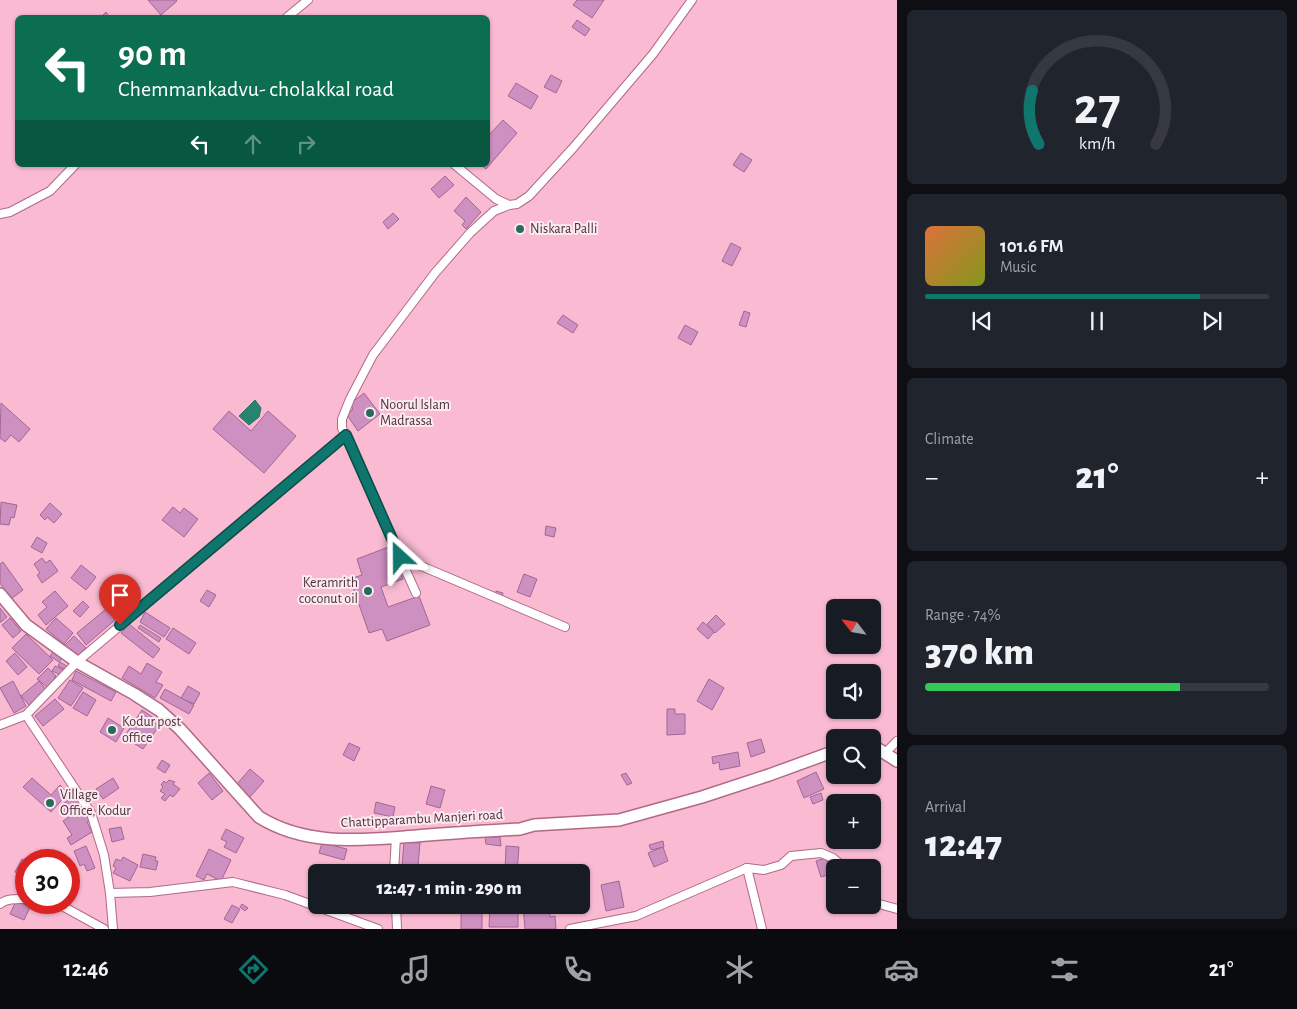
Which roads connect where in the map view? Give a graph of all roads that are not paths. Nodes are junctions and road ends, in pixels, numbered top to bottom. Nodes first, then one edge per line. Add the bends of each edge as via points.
1 (308, 0) edge
2 (692, 0) edge
3 (290, 15) edge
4 (73, 167) edge
5 (457, 167) edge
6 (509, 205) junction
7 (0, 214) edge
8 (346, 435) junction
9 (400, 557) junction
10 (416, 593) dead end
11 (0, 594) edge
12 (565, 627) dead end
13 (77, 662) junction
14 (26, 715) junction
15 (0, 725) edge
16 (897, 741) edge
17 (881, 750) edge
18 (886, 752) junction
19 (826, 754) edge
20 (897, 761) edge
21 (396, 837) junction
22 (833, 859) edge
23 (394, 864) edge
24 (747, 868) junction
25 (110, 893) junction
26 (15, 899) edge
27 (0, 904) edge
28 (881, 905) edge
29 (897, 909) edge
30 (77, 914) edge
31 (396, 914) edge
32 (104, 929) edge
33 (113, 929) edge
34 (378, 929) edge
35 (397, 929) edge
36 (570, 929) edge
37 (762, 929) edge

1 - 3 street
2 - 6 street via 653,54 573,148 529,196
4 - 7 street via 50,191
5 - 6 street via 496,199
6 - 8 street via 494,212 470,233 373,354 342,419
8 - 9 street
8 - 13 street
9 - 10 street
9 - 12 street
11 - 13 main road, Chattipparambu Manjeri road via 26,625
13 - 14 street
13 - 21 main road, Chattipparambu Manjeri road via 159,710 259,817 274,827 292,834 350,840
14 - 15 street
14 - 25 street via 91,814 104,855
16 - 18 street
17 - 18 main road
18 - 20 main road
19 - 21 main road, Chattipparambu Manjeri road via 710,795 619,820
21 - 23 street
22 - 24 street via 820,853 791,856 781,865 764,870
24 - 36 street via 636,916
24 - 37 street
25 - 33 street
25 - 34 street via 150,892 233,882 285,895
26 - 27 street
28 - 29 street
30 - 32 street
31 - 35 street

